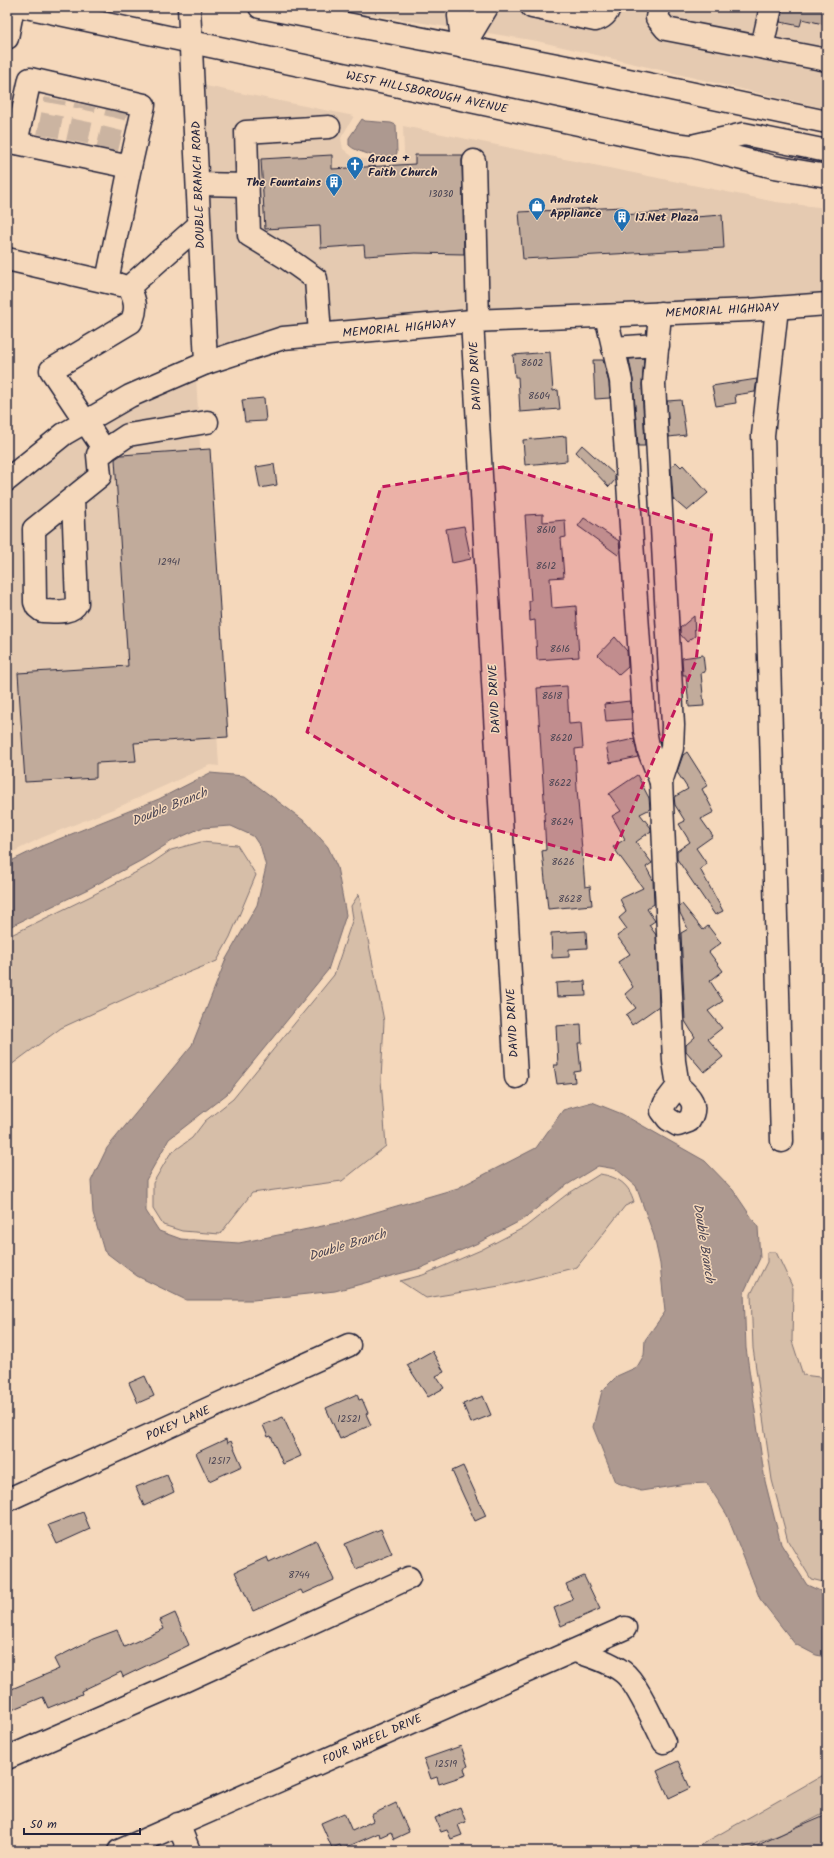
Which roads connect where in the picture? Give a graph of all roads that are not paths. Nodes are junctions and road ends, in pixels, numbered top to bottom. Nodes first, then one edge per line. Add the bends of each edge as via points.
1 (13, 7) edge
2 (26, 7) edge
3 (189, 7) edge
4 (260, 7) edge
5 (460, 7) edge
6 (487, 7) edge
7 (532, 7) edge
8 (609, 7) edge
9 (659, 7) edge
10 (771, 7) edge
11 (564, 10) edge
12 (7, 38) edge
13 (191, 42) junction
14 (463, 47) junction
15 (762, 47) junction
16 (827, 60) edge
17 (827, 122) edge
18 (329, 127) dead end
19 (11, 142) edge
20 (691, 146) junction
21 (827, 151) edge
22 (474, 161) dead end
23 (130, 167) junction
24 (827, 176) edge
25 (198, 184) junction
26 (248, 185) junction
27 (199, 226) junction
28 (7, 259) edge
29 (107, 281) junction
30 (129, 287) junction
31 (827, 304) edge
32 (777, 308) junction
33 (660, 313) junction
34 (606, 316) junction
35 (475, 321) junction
36 (320, 334) junction
37 (658, 345) junction
38 (613, 348) junction
39 (206, 363) junction
40 (86, 421) junction
41 (207, 422) dead end
42 (105, 451) junction
43 (7, 480) edge
44 (72, 498) junction
45 (662, 529) junction
46 (631, 531) junction
47 (670, 679) junction
48 (641, 680) junction
49 (661, 782) junction
50 (516, 1078) dead end
51 (678, 1086) dead end
52 (782, 1141) dead end
53 (349, 1345) dead end
54 (7, 1500) edge
55 (409, 1578) dead end
56 (625, 1628) dead end
57 (575, 1651) junction
58 (664, 1742) dead end
59 (7, 1758) edge
60 (178, 1824) junction
61 (119, 1851) edge
62 (189, 1851) edge

1 - 12 street
2 - 13 street, WEST HILLSBOROUGH AVENUE
3 - 13 street, DOUBLE BRANCH ROAD
4 - 14 street
5 - 14 street
6 - 14 street
7 - 11 street
8 - 11 street via 602,18 595,20
9 - 15 street via 657,18 666,29
10 - 15 street
13 - 20 street, WEST HILLSBOROUGH AVENUE
13 - 25 street, DOUBLE BRANCH ROAD
14 - 17 street
15 - 16 street
18 - 26 street via 246,132
19 - 23 street via 47,142 106,156
19 - 23 street via 30,79 57,92 86,99 144,105
20 - 21 street via 744,134
20 - 24 street, WEST HILLSBOROUGH AVENUE
22 - 35 street, DAVID DRIVE
23 - 29 street
25 - 26 street
25 - 27 street, DOUBLE BRANCH ROAD
26 - 36 street via 249,236 286,257 316,279
27 - 30 street
27 - 39 street, DOUBLE BRANCH ROAD
28 - 29 street
29 - 30 street
30 - 40 street via 136,303 135,315 131,322 51,370
31 - 32 street, MEMORIAL HIGHWAY
32 - 33 street, MEMORIAL HIGHWAY
32 - 52 street via 763,435
33 - 34 street, MEMORIAL HIGHWAY
33 - 37 street
34 - 35 street, MEMORIAL HIGHWAY
34 - 38 street
35 - 36 street, MEMORIAL HIGHWAY
35 - 50 street, DAVID DRIVE
36 - 39 street, MEMORIAL HIGHWAY via 283,338
37 - 38 street
37 - 45 street via 654,384
38 - 46 street via 621,381
39 - 40 street, MEMORIAL HIGHWAY via 130,396
40 - 42 street
40 - 43 street, MEMORIAL HIGHWAY via 64,434
41 - 42 street via 128,435
42 - 44 street via 98,455 100,476
44 - 44 street via 34,529 35,602 42,611 70,610 77,603
45 - 46 street
45 - 47 street
46 - 48 street
47 - 48 street
47 - 49 street via 672,748
48 - 49 street via 645,731 649,751
49 - 51 street via 674,1061
53 - 54 street, POKEY LANE
55 - 59 street
56 - 57 street, FOUR WHEEL DRIVE
57 - 58 street via 595,1657 624,1672 637,1690
57 - 60 street, FOUR WHEEL DRIVE
60 - 61 street, FOUR WHEEL DRIVE
60 - 62 street

